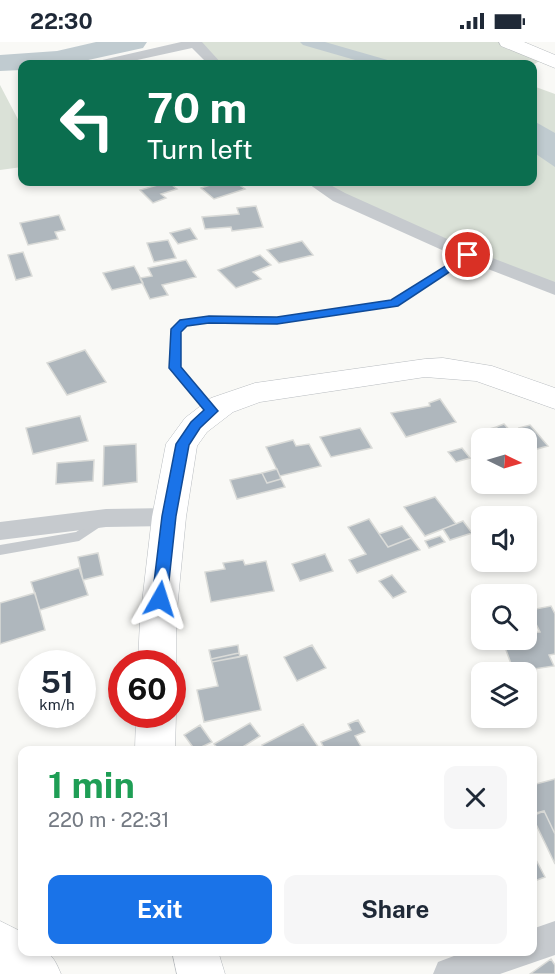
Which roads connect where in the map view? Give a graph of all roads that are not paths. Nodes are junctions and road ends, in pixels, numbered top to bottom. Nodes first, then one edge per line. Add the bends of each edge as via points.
1 (195, 42) edge
2 (508, 42) edge
3 (551, 42) edge
4 (555, 44) edge
5 (120, 60) edge
6 (211, 60) edge
7 (555, 62) edge
8 (321, 186) edge
9 (468, 255) junction
10 (555, 289) edge
11 (555, 399) edge
12 (212, 411) junction
13 (169, 516) junction
14 (106, 518) junction
15 (0, 531) edge
16 (0, 550) edge
17 (157, 650) edge
18 (156, 728) edge
19 (155, 746) edge
20 (555, 938) edge
21 (0, 944) edge
22 (537, 944) edge
23 (196, 956) edge
24 (502, 956) edge
25 (37, 974) edge
26 (201, 974) edge
27 (450, 974) edge

1 - 5 street
1 - 6 street
2 - 7 main road
3 - 4 main road
8 - 9 street
9 - 10 street
9 - 12 lane via 394,303 277,321 209,319 184,323 175,331 175,368
11 - 12 main road via 479,370 448,366 255,393
12 - 13 main road via 182,444
13 - 14 street
13 - 17 main road
14 - 15 street
14 - 16 lane via 79,536
18 - 19 main road
20 - 22 street
21 - 25 main road
23 - 26 main road
24 - 27 street

